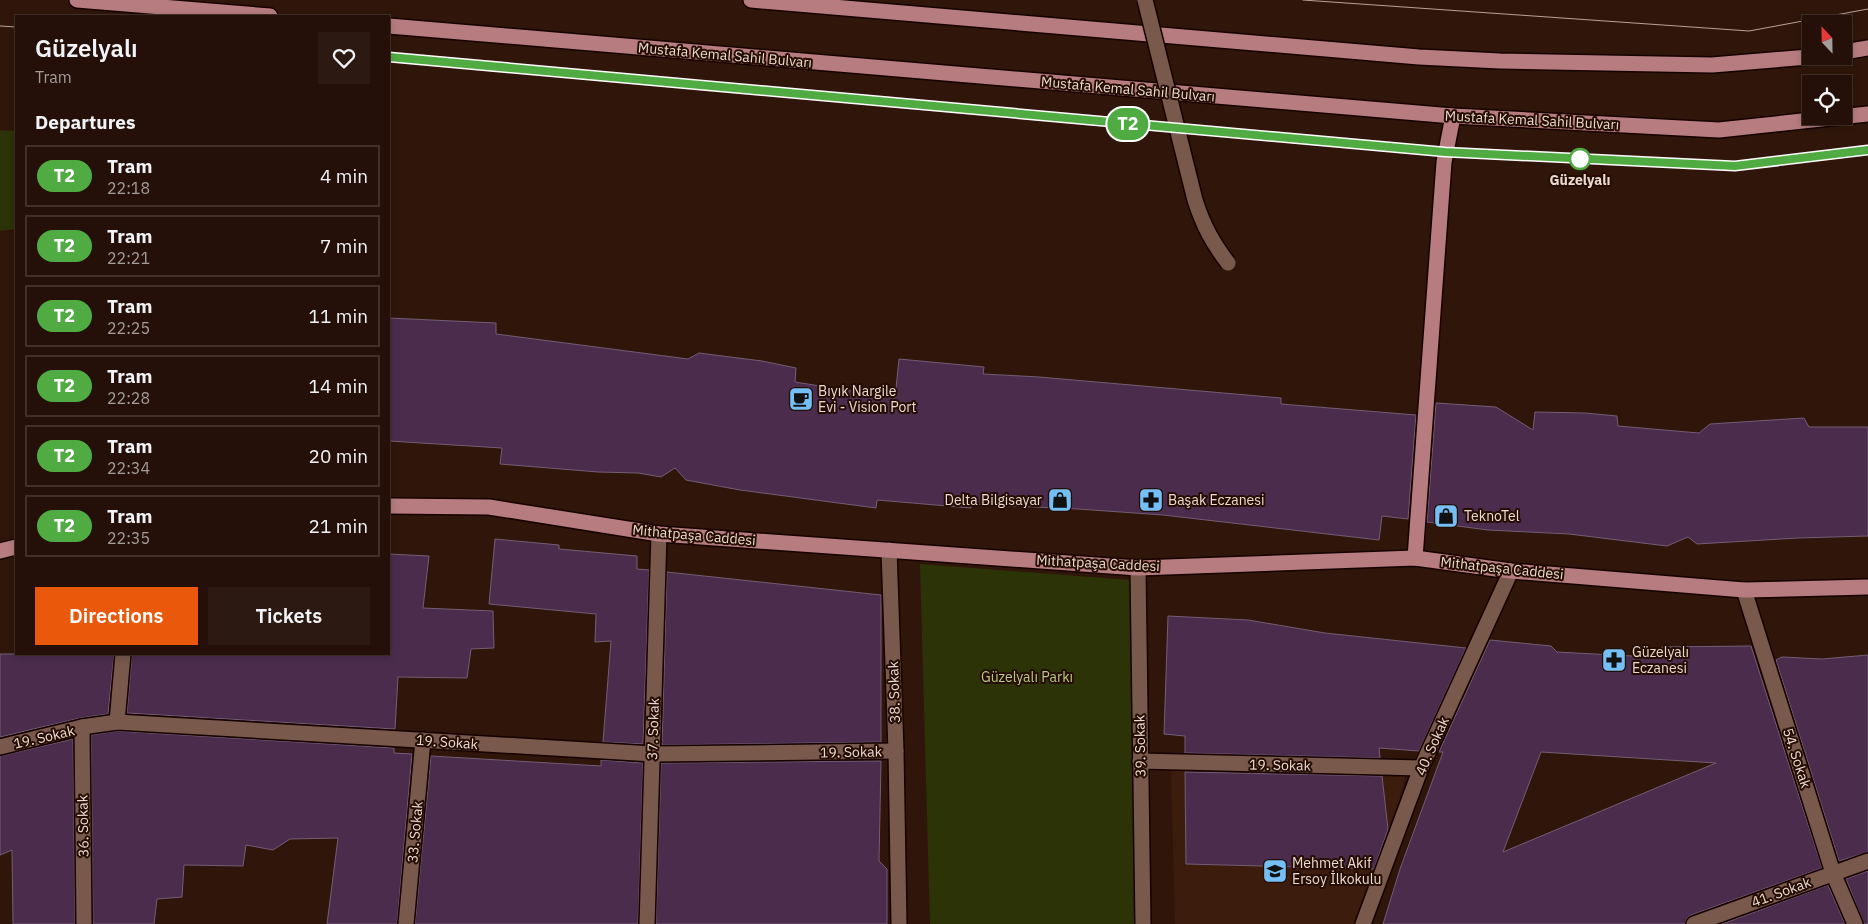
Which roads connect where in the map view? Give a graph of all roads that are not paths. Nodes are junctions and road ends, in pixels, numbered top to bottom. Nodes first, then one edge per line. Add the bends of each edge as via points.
1 (78, 0) edge
2 (752, 0) edge
3 (1145, 0) edge
4 (258, 15) edge
5 (390, 26) edge
6 (1868, 48) edge
7 (1852, 51) edge
8 (1802, 58) edge
9 (1868, 114) edge
10 (1453, 116) junction
11 (1228, 263) dead end
12 (390, 506) edge
13 (659, 534) junction
14 (15, 547) edge
15 (889, 550) junction
16 (0, 551) edge
17 (1415, 558) junction
18 (1138, 568) junction
19 (1511, 571) junction
20 (1868, 587) edge
21 (1744, 590) junction
22 (122, 655) edge
23 (117, 722) junction
24 (82, 727) junction
25 (423, 740) junction
26 (0, 747) edge
27 (896, 751) junction
28 (653, 754) junction
29 (1140, 761) junction
30 (1421, 768) junction
31 (1868, 861) edge
32 (1833, 873) junction
33 (84, 924) edge
34 (406, 924) edge
35 (647, 924) edge
36 (899, 924) edge
37 (1143, 924) edge
38 (1363, 924) edge
39 (1694, 924) edge
40 (1855, 924) edge

1 - 4 main road
2 - 8 main road via 1437,58 1712,65
3 - 11 street, bridge via 1195,200 1212,242
5 - 10 main road, Mustafa Kemal Sahil Bulvarı
6 - 7 main road
9 - 10 main road, Mustafa Kemal Sahil Bulvarı via 1720,130
10 - 17 main road via 1444,162
12 - 13 main road, Mithatpaşa Caddesi via 489,507
13 - 15 main road, Mithatpaşa Caddesi
13 - 28 street, 37. Sokak
14 - 16 main road
15 - 18 main road, Mithatpaşa Caddesi
15 - 27 street, 38. Sokak
17 - 18 main road, Mithatpaşa Caddesi
17 - 19 main road, Mithatpaşa Caddesi
18 - 29 street, 39. Sokak
19 - 21 main road, Mithatpaşa Caddesi
19 - 30 street, 40. Sokak
20 - 21 main road, Mithatpaşa Caddesi
21 - 32 street, 54. Sokak
22 - 23 street
23 - 24 street, 19. Sokak
23 - 25 street, 19. Sokak
24 - 26 street, 19. Sokak
24 - 33 street, 36. Sokak
25 - 28 street, 19. Sokak
25 - 34 street, 33. Sokak
27 - 28 street, 19. Sokak
27 - 36 street, 38. Sokak
28 - 35 street, 37. Sokak
29 - 30 street, 19. Sokak
29 - 37 street, 39. Sokak
30 - 38 street, 40. Sokak
31 - 32 street, 41. Sokak
32 - 39 street, 41. Sokak
32 - 40 street, 54. Sokak

